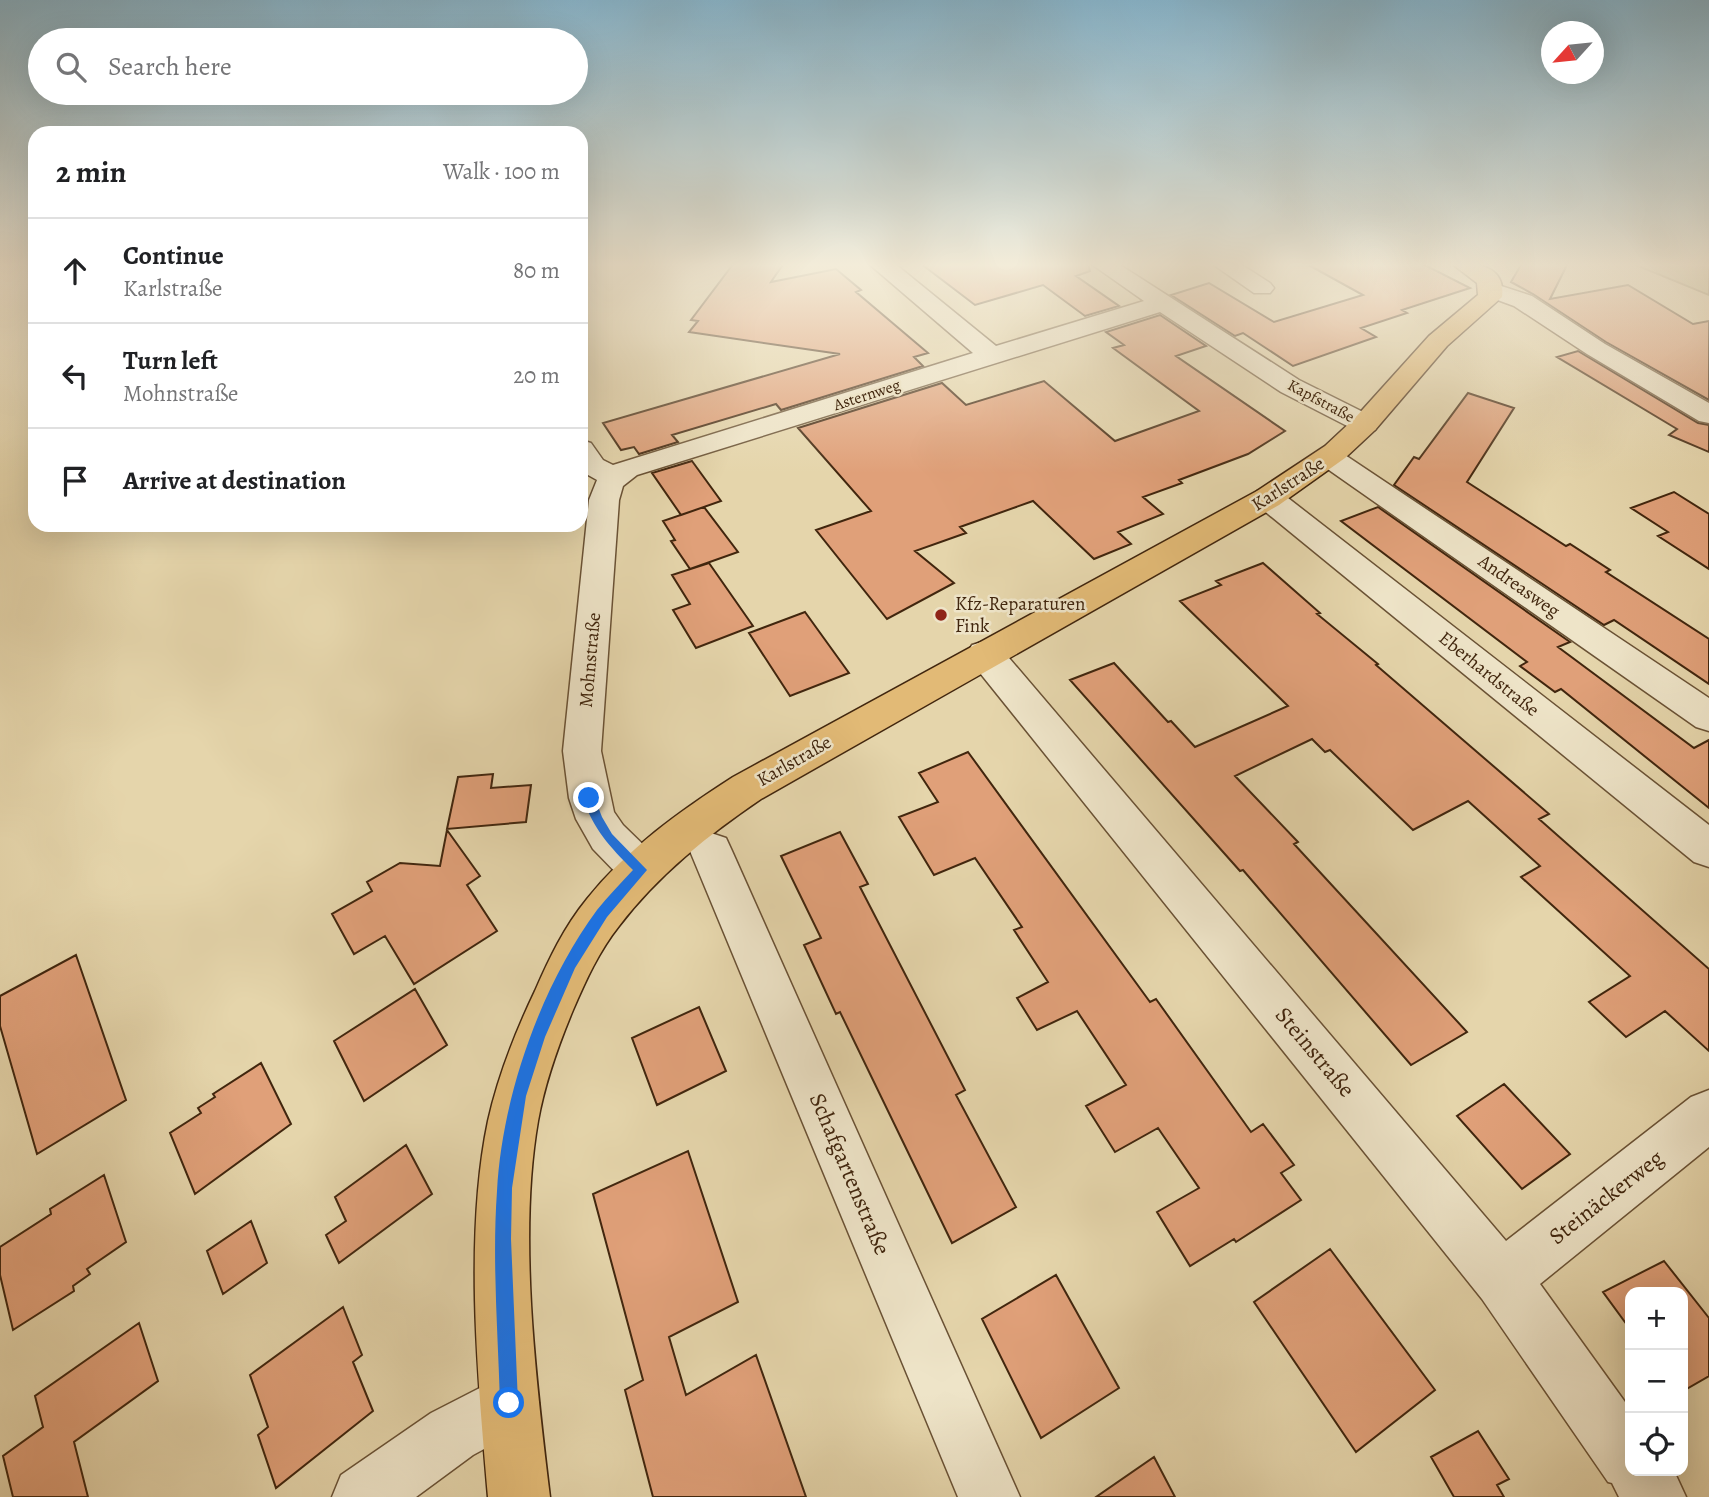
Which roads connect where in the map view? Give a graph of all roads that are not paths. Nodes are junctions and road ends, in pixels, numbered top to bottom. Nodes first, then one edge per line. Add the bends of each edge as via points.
1 (964, 333) edge
2 (1064, 333) edge
3 (1209, 333) edge
4 (1448, 333) edge
5 (1571, 333) edge
6 (991, 355) junction
7 (1709, 415) edge
8 (1365, 424) junction
9 (1329, 457) junction
10 (588, 460) edge
11 (613, 477) junction
12 (1268, 498) junction
13 (985, 654) junction
14 (1709, 717) edge
15 (1709, 849) edge
16 (711, 851) dead end
17 (641, 870) junction
18 (1709, 1115) edge
19 (1502, 1279) junction
20 (509, 1403) junction
21 (1625, 1453) edge
22 (1641, 1476) edge
23 (363, 1497) edge
24 (519, 1497) edge
25 (989, 1497) edge
26 (1655, 1497) edge

1 - 6 street
2 - 6 street, Asternweg
3 - 8 street, Kapfstraße via 1290,386
4 - 8 main road, Karlstraße
5 - 7 street
6 - 11 street, Asternweg
8 - 9 main road, Karlstraße
9 - 12 main road, Karlstraße
9 - 14 street, Andreasweg
10 - 11 street
11 - 17 street, Mohnstraße via 604,500 582,751 596,819
12 - 13 main road, Karlstraße
12 - 15 street, Eberhardstraße
13 - 17 main road, Karlstraße via 747,788 698,821
13 - 19 street, Steinstraße
16 - 25 street, Schafgartenstraße
17 - 20 main road, Karlstraße via 603,913 570,964 531,1055 519,1096 505,1188 503,1239
18 - 19 street, Steinäckerweg
19 - 21 street, Steinstraße
20 - 23 street via 452,1434
20 - 24 main road, Karlstraße
22 - 26 street

